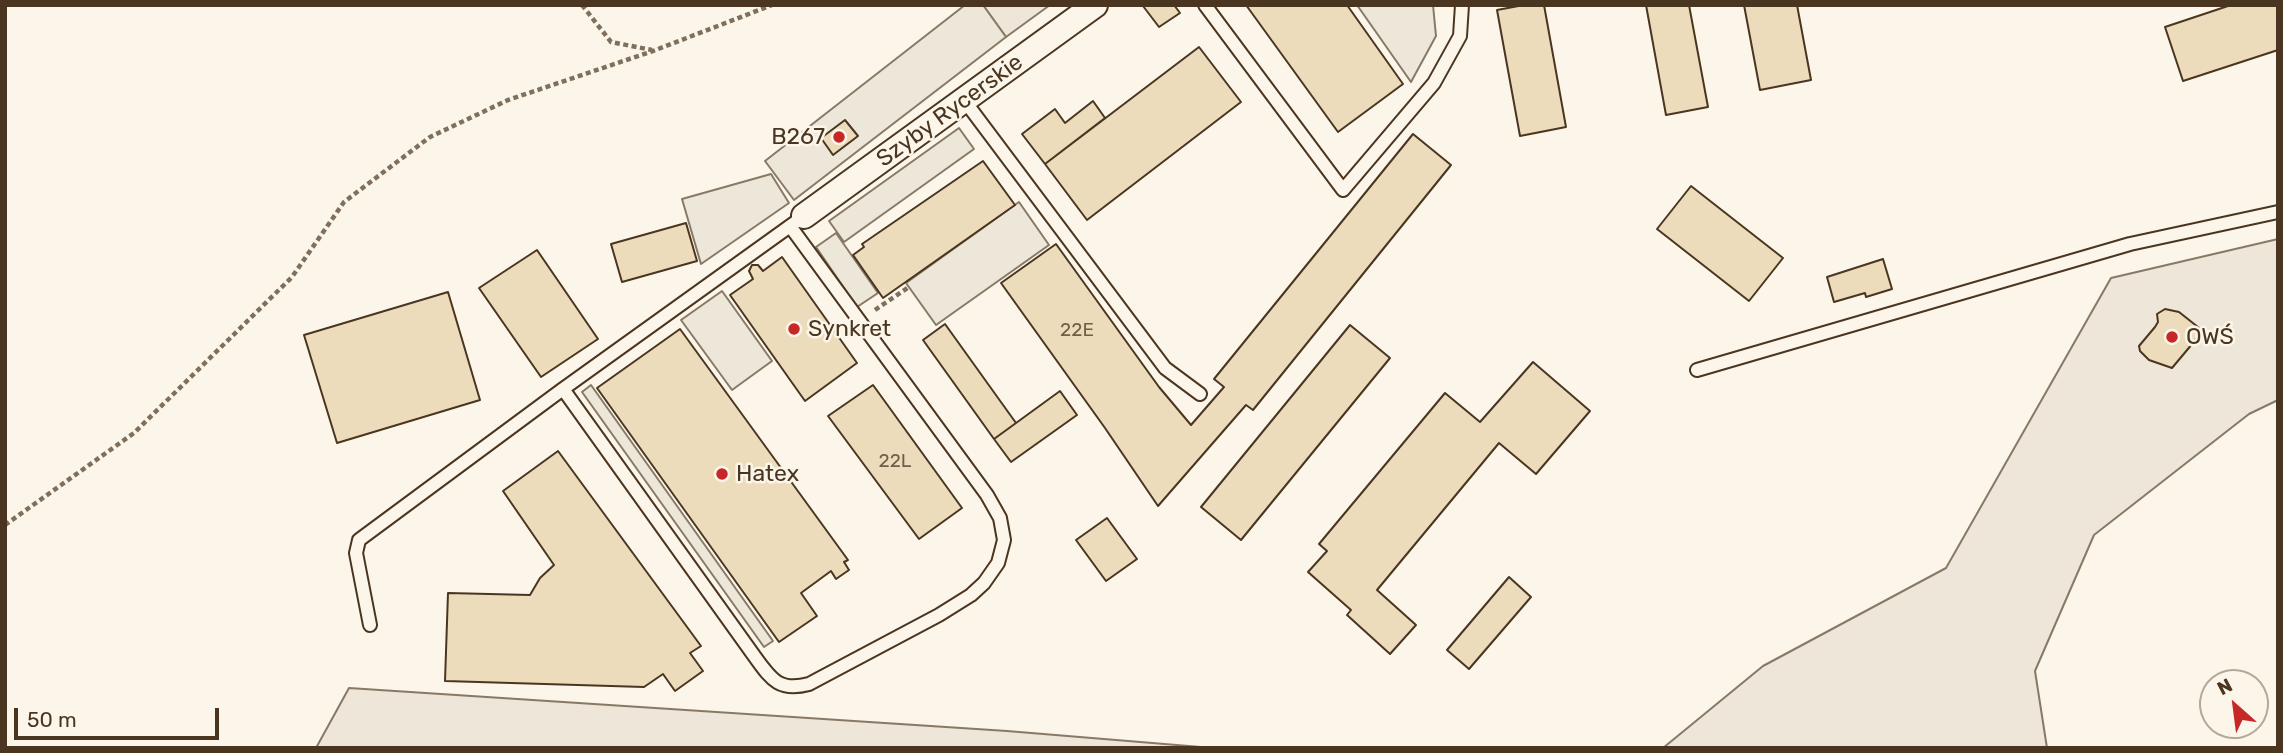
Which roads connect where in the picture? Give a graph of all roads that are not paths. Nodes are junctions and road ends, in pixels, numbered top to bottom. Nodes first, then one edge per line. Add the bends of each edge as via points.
1 (1095, 5) edge
2 (1205, 5) edge
3 (1462, 5) edge
4 (964, 100) junction
5 (2278, 212) edge
6 (797, 221) junction
7 (1697, 370) dead end
8 (563, 389) junction
9 (1200, 394) dead end
10 (370, 625) dead end

1 - 4 street, Szyby Rycerskie
2 - 3 lane via 1343,190 1434,83 1460,36
4 - 6 street, Szyby Rycerskie
4 - 9 lane via 1165,368
5 - 7 lane via 2130,244
6 - 8 lane
6 - 8 lane via 1000,518 1004,540 998,563 971,595 809,684 779,685
8 - 10 lane via 359,540 356,553

